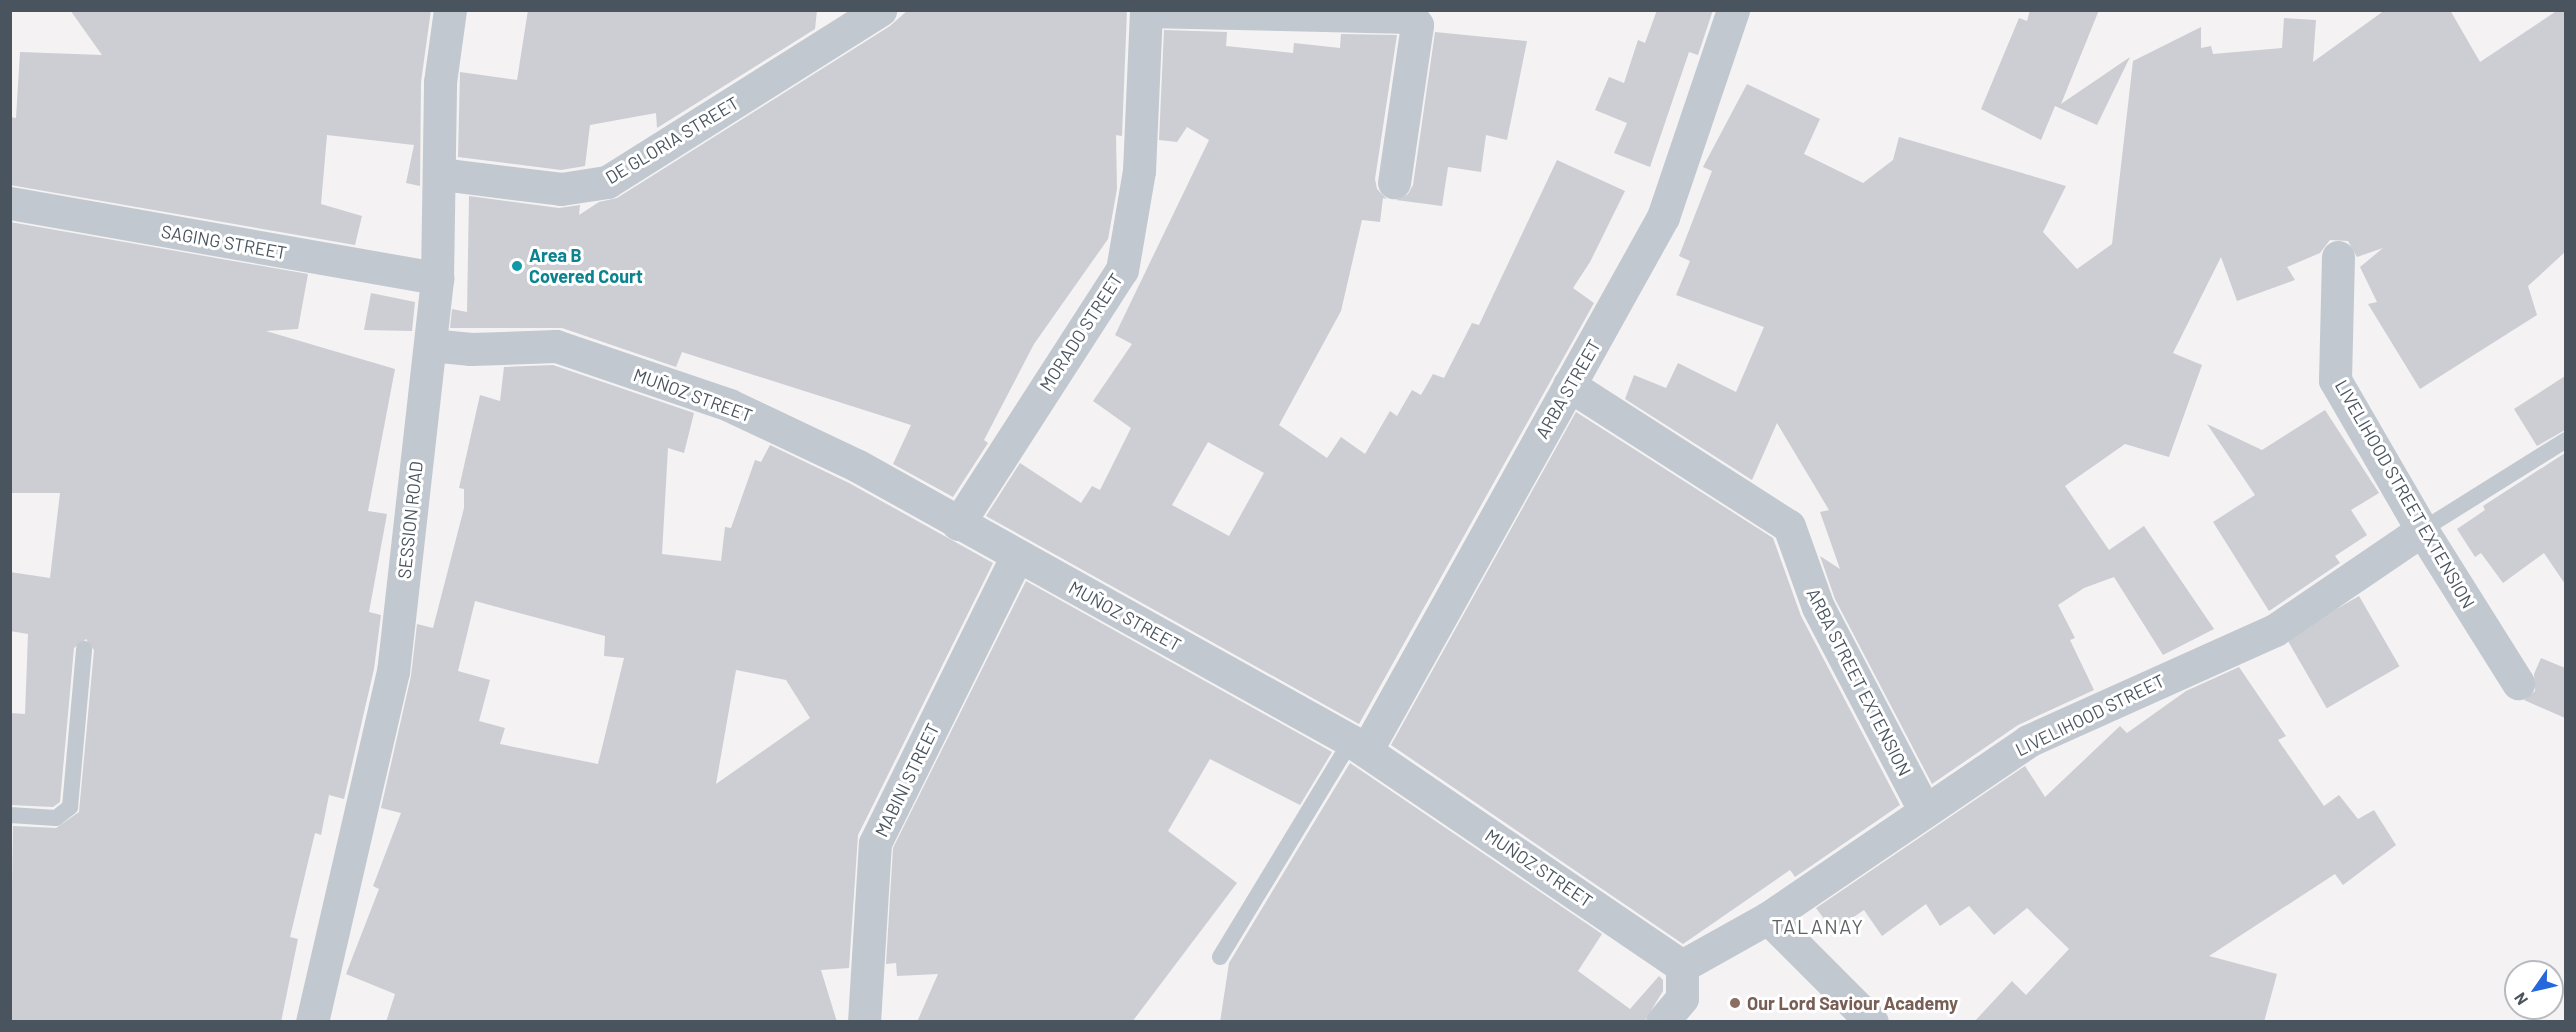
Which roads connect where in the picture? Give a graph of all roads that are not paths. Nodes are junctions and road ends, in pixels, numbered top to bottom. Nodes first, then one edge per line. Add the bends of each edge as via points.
1 (450, 10) edge
2 (880, 10) edge
3 (1733, 10) edge
4 (1146, 11) edge
5 (441, 174) junction
6 (1394, 182) dead end
7 (10, 203) edge
8 (2338, 257) dead end
9 (437, 278) junction
10 (430, 345) junction
11 (1569, 385) junction
12 (2565, 440) edge
13 (958, 524) junction
14 (2422, 530) junction
15 (1017, 556) junction
16 (84, 649) dead end
17 (2518, 683) dead end
18 (1359, 746) junction
19 (1924, 810) junction
20 (10, 814) edge
21 (1768, 918) junction
22 (1220, 957) dead end
23 (1682, 966) junction
24 (312, 1022) edge
25 (864, 1022) edge
26 (1662, 1022) edge
27 (1872, 1022) edge

1 - 5 street, SESSION ROAD via 440,82
2 - 5 street, DE GLORIA STREET via 607,182 561,189
3 - 11 street, ARBA STREET via 1663,217
4 - 6 street via 1412,17 1417,25
4 - 13 street, MORADO STREET via 1139,171 1122,270
5 - 9 street, SESSION ROAD
7 - 9 street, SAGING STREET
8 - 14 street, LIVELIHOOD STREET EXTENSION via 2335,380
9 - 10 street, SESSION ROAD
10 - 13 street, MUÑOZ STREET via 471,349 556,346 621,368 729,405 858,466
10 - 24 street, SESSION ROAD via 393,672
11 - 18 street, ARBA STREET
11 - 19 street, ARBA STREET EXTENSION via 1789,526 1818,607
12 - 14 lane
13 - 15 street, MUÑOZ STREET
14 - 17 street, LIVELIHOOD STREET EXTENSION
14 - 19 street, LIVELIHOOD STREET via 2275,630 2028,741
15 - 18 street, MUÑOZ STREET
15 - 25 street, MABINI STREET via 875,843
16 - 20 lane via 70,807 56,818
18 - 22 lane
18 - 23 street, MUÑOZ STREET
19 - 21 street, LIVELIHOOD STREET
21 - 23 street
21 - 27 street
23 - 26 street via 1682,998

